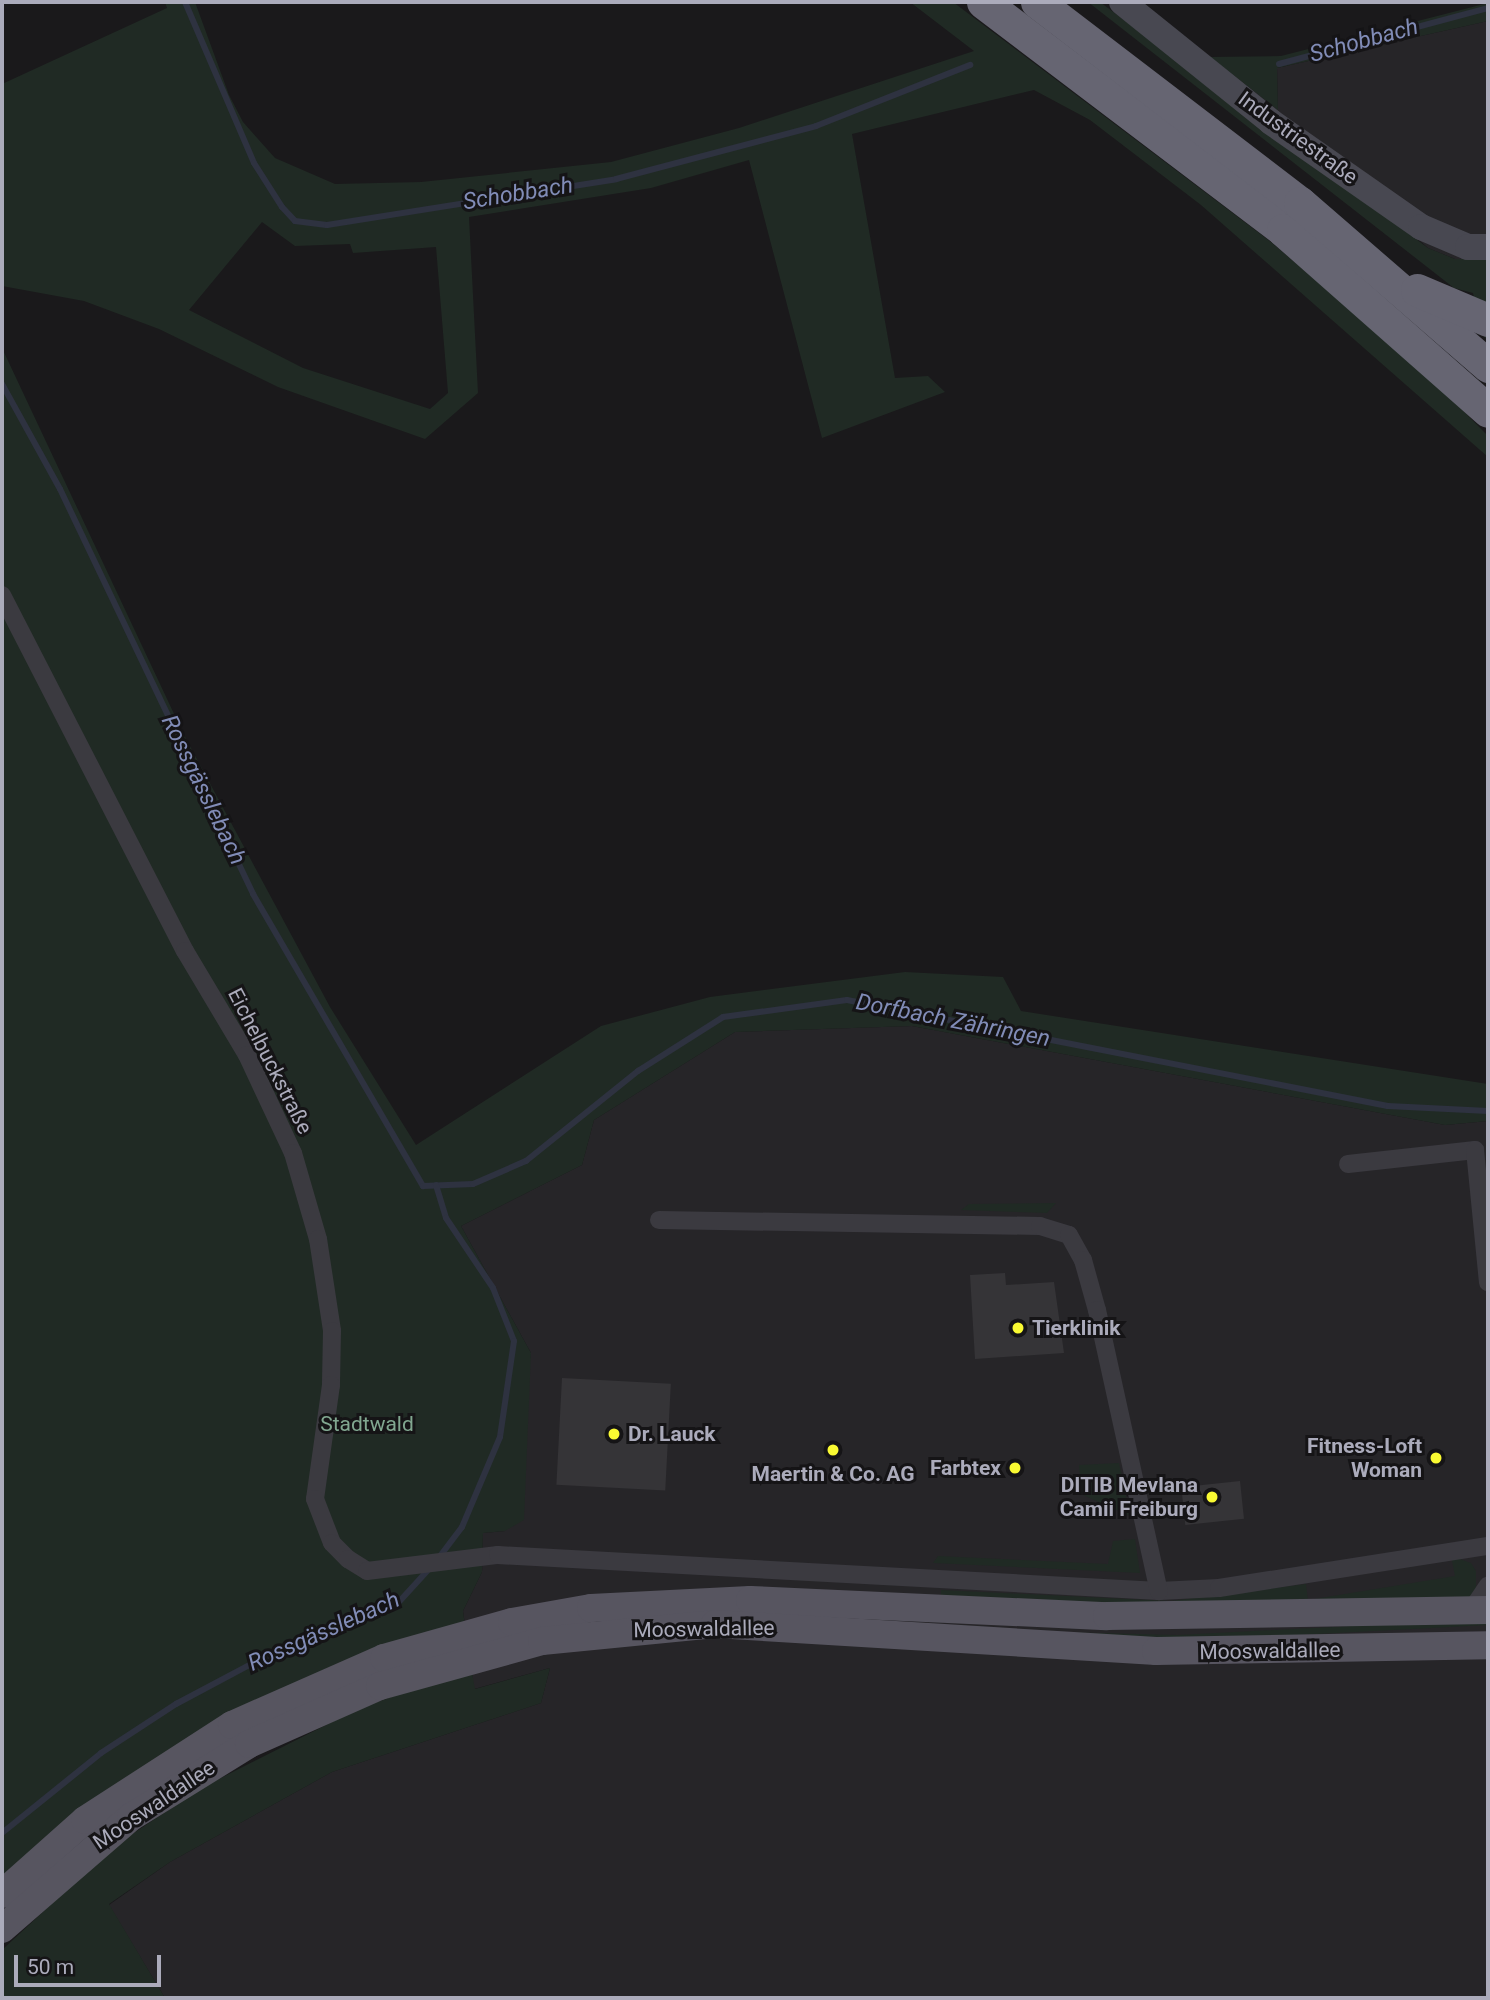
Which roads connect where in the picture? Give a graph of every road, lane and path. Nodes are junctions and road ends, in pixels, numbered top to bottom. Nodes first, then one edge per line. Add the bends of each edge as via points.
1 (983, 2) edge
2 (1037, 2) edge
3 (1122, 2) edge
4 (1488, 247) edge
5 (1389, 278) junction
6 (1488, 320) edge
7 (1488, 366) edge
8 (1488, 411) edge
9 (2, 595) edge
10 (1348, 1164) dead end
11 (659, 1220) dead end
12 (1488, 1282) edge
13 (1488, 1546) edge
14 (1488, 1585) edge
15 (1159, 1591) junction
16 (1479, 1611) edge
17 (1488, 1646) edge
18 (2, 1894) edge
19 (2, 1929) edge

1 - 8 highway via 1283,230
2 - 5 highway via 1300,202
3 - 4 street, Industriestraße via 1272,122 1421,227 1468,247
5 - 6 highway
5 - 7 highway
9 - 15 street, Eichelbuckstraße via 185,951 247,1055 293,1153 318,1239 332,1331 331,1385 315,1499 332,1544 368,1571 498,1555
10 - 12 street via 1475,1150
11 - 15 street via 1040,1226 1069,1235 1083,1260 1097,1310
13 - 15 street via 1219,1588
14 - 16 street, Mooswaldallee
16 - 18 main road, Mooswaldallee via 1107,1616 750,1600 591,1608 512,1622 384,1658 232,1725 85,1820
17 - 19 main road, Mooswaldallee via 1156,1651 715,1624 542,1641 380,1686 249,1744 131,1818

